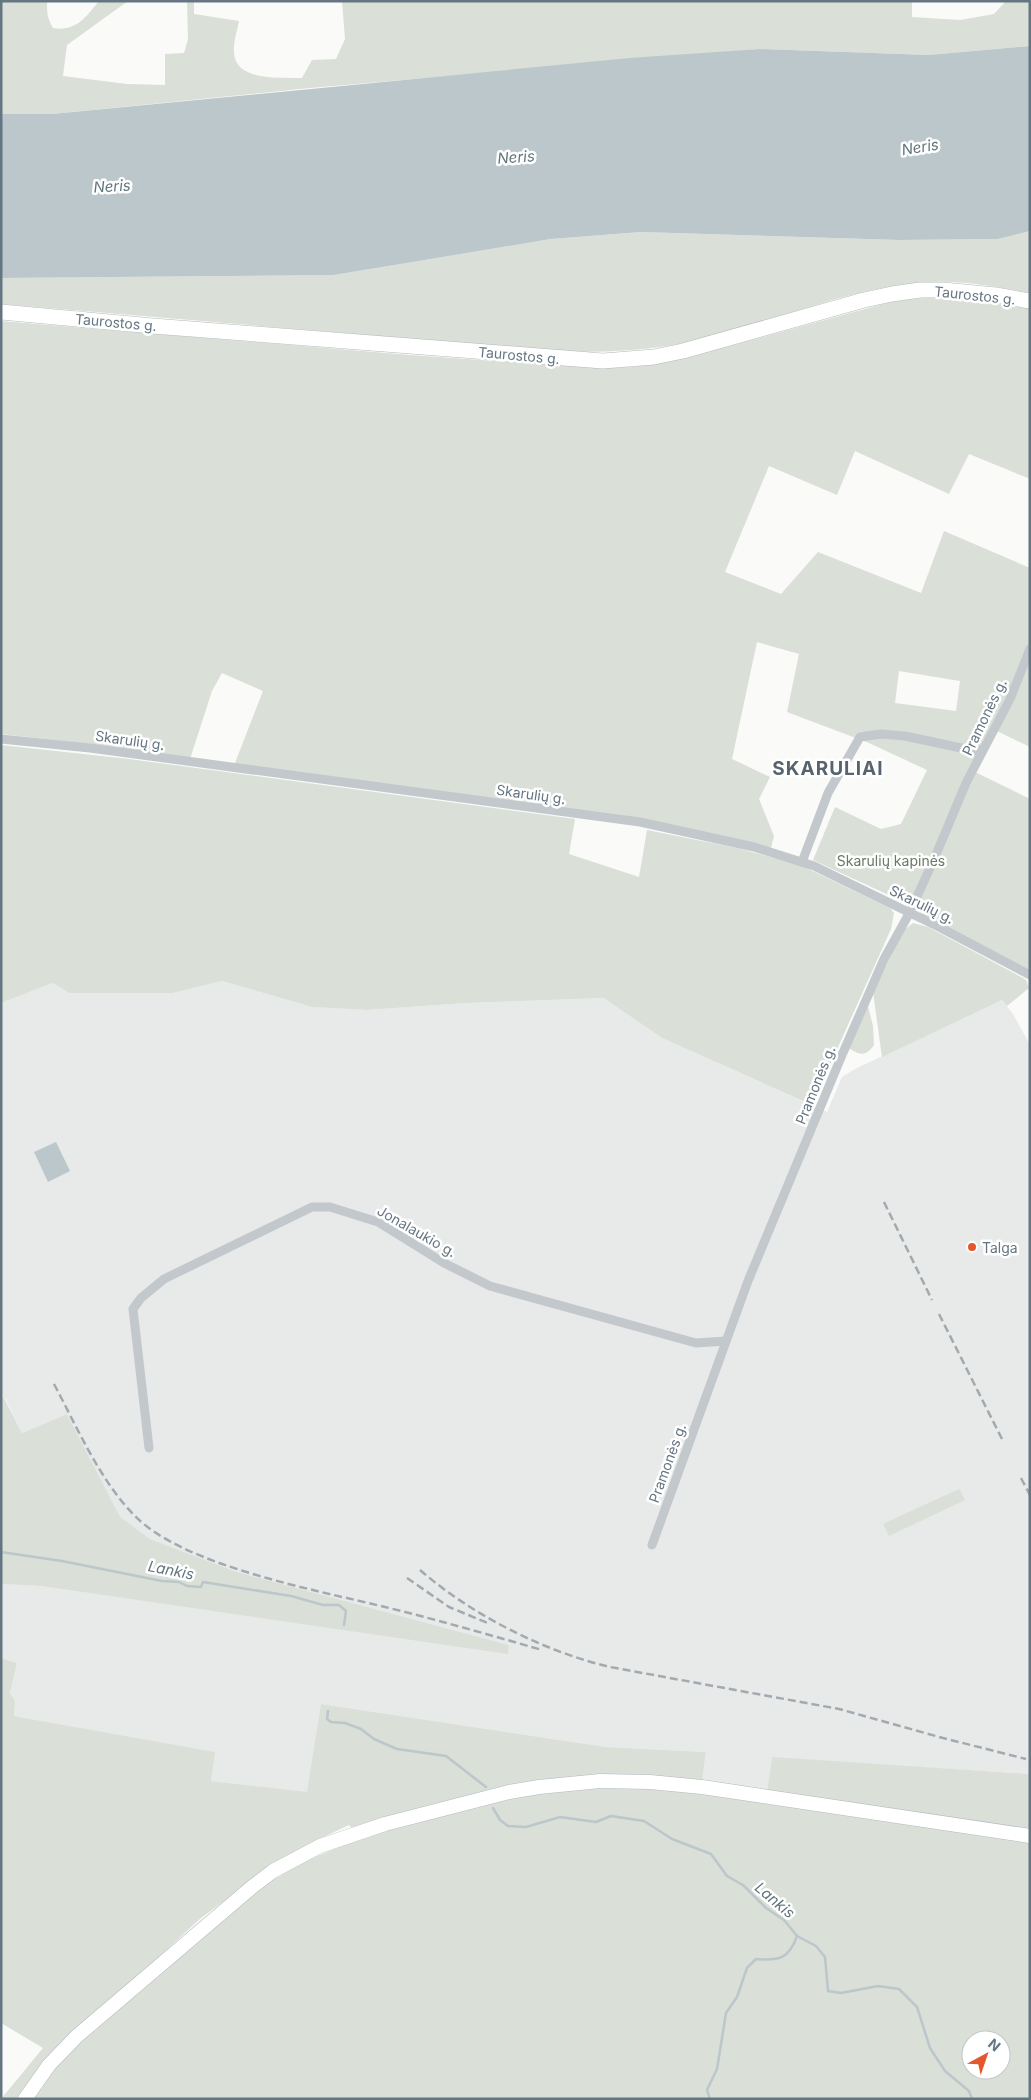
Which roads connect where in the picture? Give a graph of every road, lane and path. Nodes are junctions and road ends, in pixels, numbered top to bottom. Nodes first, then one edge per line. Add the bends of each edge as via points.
1 (1030, 301) edge
2 (1, 312) edge
3 (1030, 648) edge
4 (1, 739) edge
5 (983, 749) junction
6 (802, 862) junction
7 (910, 912) junction
8 (1030, 975) edge
9 (726, 1341) junction
10 (149, 1448) dead end
11 (652, 1544) dead end
12 (1030, 1836) edge
13 (25, 2099) edge

1 - 2 highway, Taurostos g. via 968,291 920,290 864,300 683,351 603,361
3 - 5 street, Pramonės g. via 1010,699
4 - 6 street, Skarulių g. via 90,748 640,822 754,847
5 - 6 street via 975,751 905,736 881,734 860,738 828,793
5 - 7 street, Pramonės g.
6 - 7 street, Skarulių g.
7 - 8 street, Skarulių g.
7 - 9 street, Pramonės g. via 884,960 845,1048
9 - 10 street, Jonalaukio g. via 696,1343 490,1286 444,1263 378,1222 330,1207 312,1207 164,1279 140,1298 133,1309
9 - 11 street, Pramonės g.
12 - 13 main road via 650,1782 571,1783 477,1800 348,1836 320,1846 272,1871 77,2036 49,2064

